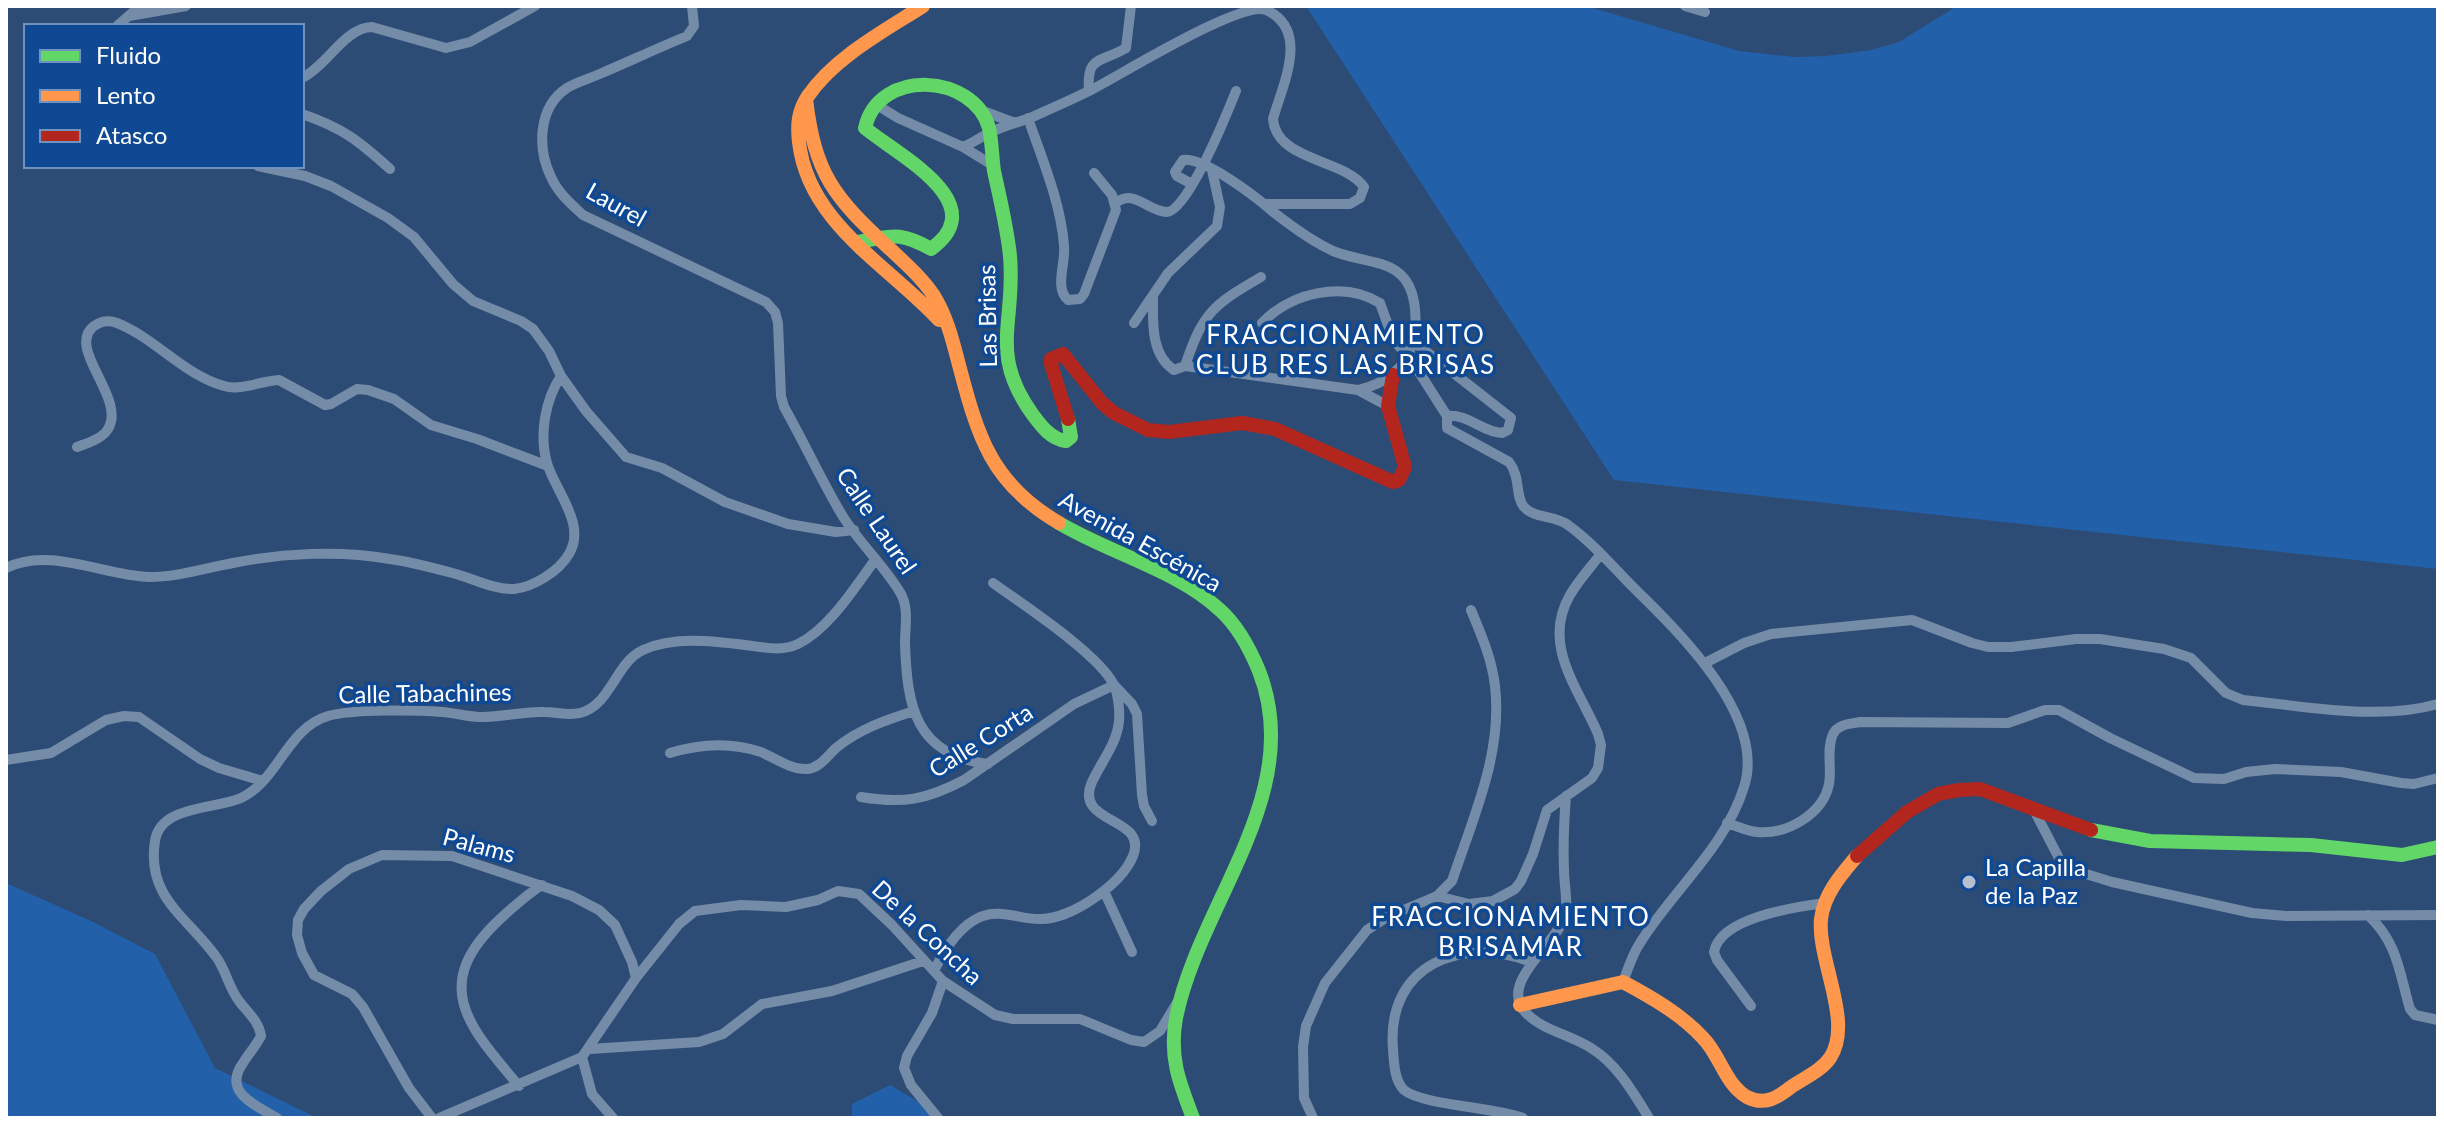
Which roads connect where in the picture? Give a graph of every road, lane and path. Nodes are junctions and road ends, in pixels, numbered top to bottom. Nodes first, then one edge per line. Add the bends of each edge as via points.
1 (140, 6) edge
2 (186, 6) edge
3 (535, 6) edge
4 (692, 6) edge
5 (923, 6) edge
6 (1131, 6) edge
7 (1685, 6) edge
8 (1702, 6) edge
9 (129, 16) junction
10 (119, 24) edge
11 (304, 77) edge
12 (1089, 91) junction
13 (1236, 91) dead end
14 (806, 99) junction
15 (877, 105) junction
16 (983, 111) junction
17 (304, 115) edge
18 (1028, 118) junction
19 (1015, 123) junction
20 (990, 132) junction
21 (963, 147) junction
22 (994, 166) junction
23 (1207, 167) junction
24 (267, 168) edge
25 (390, 169) dead end
26 (1094, 173) dead end
27 (1192, 184) junction
28 (1116, 203) junction
29 (1264, 204) junction
30 (877, 238) junction
31 (858, 242) junction
32 (1261, 277) dead end
33 (1153, 295) junction
34 (775, 312) joint
35 (1134, 323) dead end
36 (1262, 323) dead end
37 (948, 331) junction
38 (1414, 342) junction
39 (1185, 366) junction
40 (1393, 375) junction
41 (561, 376) junction
42 (1358, 390) junction
43 (1388, 406) junction
44 (1447, 416) junction
45 (77, 447) dead end
46 (548, 466) junction
47 (854, 530) junction
48 (1600, 555) junction
49 (875, 560) junction
50 (6, 568) edge
51 (993, 583) dead end
52 (1471, 610) dead end
53 (1705, 663) junction
54 (1114, 685) junction
55 (2438, 704) edge
56 (914, 711) junction
57 (670, 753) dead end
58 (6, 760) edge
59 (988, 764) junction
60 (2438, 778) edge
61 (263, 781) junction
62 (1566, 796) junction
63 (861, 797) dead end
64 (2034, 810) junction
65 (1152, 821) dead end
66 (1727, 823) junction
67 (2438, 847) edge
68 (542, 885) junction
69 (1104, 891) junction
70 (1437, 896) junction
71 (1825, 903) junction
72 (2368, 915) junction
73 (2438, 915) edge
74 (1132, 952) dead end
75 (923, 961) junction
76 (1531, 962) junction
77 (934, 971) junction
78 (636, 978) junction
79 (943, 981) junction
80 (1623, 982) junction
81 (1181, 996) junction
82 (1520, 1005) junction
83 (1751, 1006) dead end
84 (2438, 1020) edge
85 (586, 1053) junction
86 (519, 1086) junction
87 (277, 1118) edge
88 (439, 1118) edge
89 (613, 1118) edge
90 (938, 1118) edge
91 (1193, 1118) edge
92 (1313, 1118) edge
93 (1523, 1118) edge
94 (1649, 1118) edge

1 - 9 street
2 - 9 street
3 - 11 street via 470,42 446,48 362,27
4 - 34 street, Laurel via 694,26 687,36 567,89 551,105 542,126 543,155 564,198 583,215 766,302
5 - 14 street via 826,75
6 - 12 street via 1126,48 1092,65
7 - 8 street via 1705,12
9 - 10 street
12 - 18 street
12 - 29 street via 1205,29 1246,11 1267,10 1287,32 1292,52 1274,128 1290,146 1364,187 1350,204
13 - 23 street
14 - 30 street, Avenida Escénica via 819,169 835,195
14 - 31 street, Avenida Escénica via 798,119 808,184 830,216
15 - 16 street via 903,85 937,83
15 - 21 street
15 - 30 street via 865,128 936,180 952,209 952,221 931,249 909,237
16 - 19 street
16 - 20 street, Las Brisas
17 - 25 street via 335,126
18 - 19 street
18 - 28 street via 1063,237 1061,289 1068,300 1084,294
19 - 20 street
20 - 21 street
20 - 22 street, Las Brisas
21 - 22 street
22 - 43 street, Las Brisas via 1007,227 1012,290 1006,359 1019,392 1055,440 1071,437 1051,364 1058,354 1072,363 1108,408 1148,430 1242,423 1275,429 1393,482 1405,467
23 - 27 street
23 - 27 street via 1183,160 1177,176
23 - 29 street
23 - 33 street via 1220,207 1217,226
24 - 41 street via 331,186 388,218 414,237 473,301 533,329
26 - 28 street
27 - 28 street via 1168,212 1132,198
29 - 38 street via 1316,243 1370,259 1403,277 1414,301
30 - 31 street
30 - 37 street, Avenida Escénica via 925,285
31 - 37 street, Avenida Escénica
32 - 39 street via 1215,305
33 - 35 street
33 - 39 street via 1161,359 1174,370
34 - 47 street, Calle Laurel via 784,407
36 - 44 street, bridge via 1305,296 1353,293 1380,303 1393,339
37 - 81 street, Avenida Escénica via 979,435 993,466 1010,486 1077,533 1201,596 1226,615 1263,678 1273,715 1274,750 1266,786
38 - 40 street
38 - 44 street via 1508,413 1511,424 1494,433 1459,415
39 - 42 street
40 - 42 street
40 - 43 street, Las Brisas
41 - 46 street via 548,400
41 - 47 street via 626,457 662,468 765,517 810,529
42 - 43 street
44 - 48 street via 1453,433 1509,462 1524,507 1565,522
45 - 46 street via 101,437 112,418 86,338 89,330 107,321 216,383 238,388 279,380 325,405 357,389 368,390 394,399 431,425
46 - 50 street via 570,515 573,544 550,574 524,587 497,587 387,558 321,555 162,576 41,561
47 - 49 street, Calle Laurel
48 - 53 street
48 - 62 street via 1570,595 1559,626 1560,652 1601,745 1592,778
49 - 56 street, Calle Laurel via 903,599
49 - 61 street, Calle Tabachines via 838,609 801,643 788,648 690,641 656,646 631,657 584,712 326,716 307,727
51 - 54 street via 1067,637
52 - 70 street via 1494,683 1494,748 1452,881
53 - 55 street via 1771,634 1912,620 1988,647 2100,639 2164,649 2191,658 2226,693 2243,700 2389,712
53 - 66 street via 1732,710 1747,754 1745,786
54 - 59 street, Calle Corta via 1074,704
54 - 65 street via 1137,714 1142,795
54 - 69 street via 1116,737 1093,781 1089,801 1127,829 1135,847 1126,869
56 - 57 street via 857,733 809,769 724,745
56 - 59 street, Calle Laurel via 925,733 941,748
58 - 61 street via 51,753 106,720 139,717 200,759
59 - 63 street, Calle Corta via 928,798 891,802
60 - 66 street via 2414,784 2341,772 2275,769 2209,780 2175,770 2059,710 2045,710 2008,723 1842,726 1830,743 1825,797 1807,817 1768,832
61 - 87 street, Calle Tabachines via 238,799 199,807 164,823 154,842 155,873 171,906 220,962 237,999 260,1027 236,1084 244,1098
62 - 70 street via 1547,810 1515,889 1493,901 1469,904
62 - 76 street via 1565,917
64 - 67 street via 2091,830 2150,841 2311,845 2402,855
64 - 71 street via 1980,789 1934,796 1893,824 1848,866
64 - 72 street via 2061,862 2087,875 2252,913
66 - 80 street via 1638,946
68 - 78 street, Palams via 599,910 615,925
68 - 86 street via 484,934 460,983 468,1017
68 - 88 street, Palams via 452,856 382,855 349,869 321,891 298,920 297,935 314,975 352,994 409,1088
69 - 74 street
69 - 77 street via 1078,909 1042,920 982,916 953,939
70 - 92 street via 1367,930 1325,983 1303,1047 1304,1098
71 - 80 street via 1822,937 1835,1013 1833,1053 1771,1100 1747,1097 1702,1038
71 - 83 street via 1771,912 1719,941 1717,960
72 - 73 street
72 - 84 street via 2389,938 2410,1009
75 - 77 street, De la Concha
75 - 78 street, De la Concha via 859,894 838,891 786,907 695,911
75 - 85 street via 832,991 762,1004 712,1039
76 - 82 street via 1519,988
76 - 93 street via 1480,950 1446,956 1405,988 1392,1035 1399,1084 1406,1091
77 - 79 street, De la Concha
78 - 85 street, De la Concha
79 - 81 street, De la Concha via 995,1015 1080,1019 1144,1042 1160,1031
79 - 90 street via 904,1068
80 - 82 street
81 - 91 street, Avenida Escénica via 1173,1045 1176,1077
82 - 94 street via 1544,1025 1592,1049 1619,1073
85 - 86 street
85 - 89 street via 592,1094
86 - 88 street

